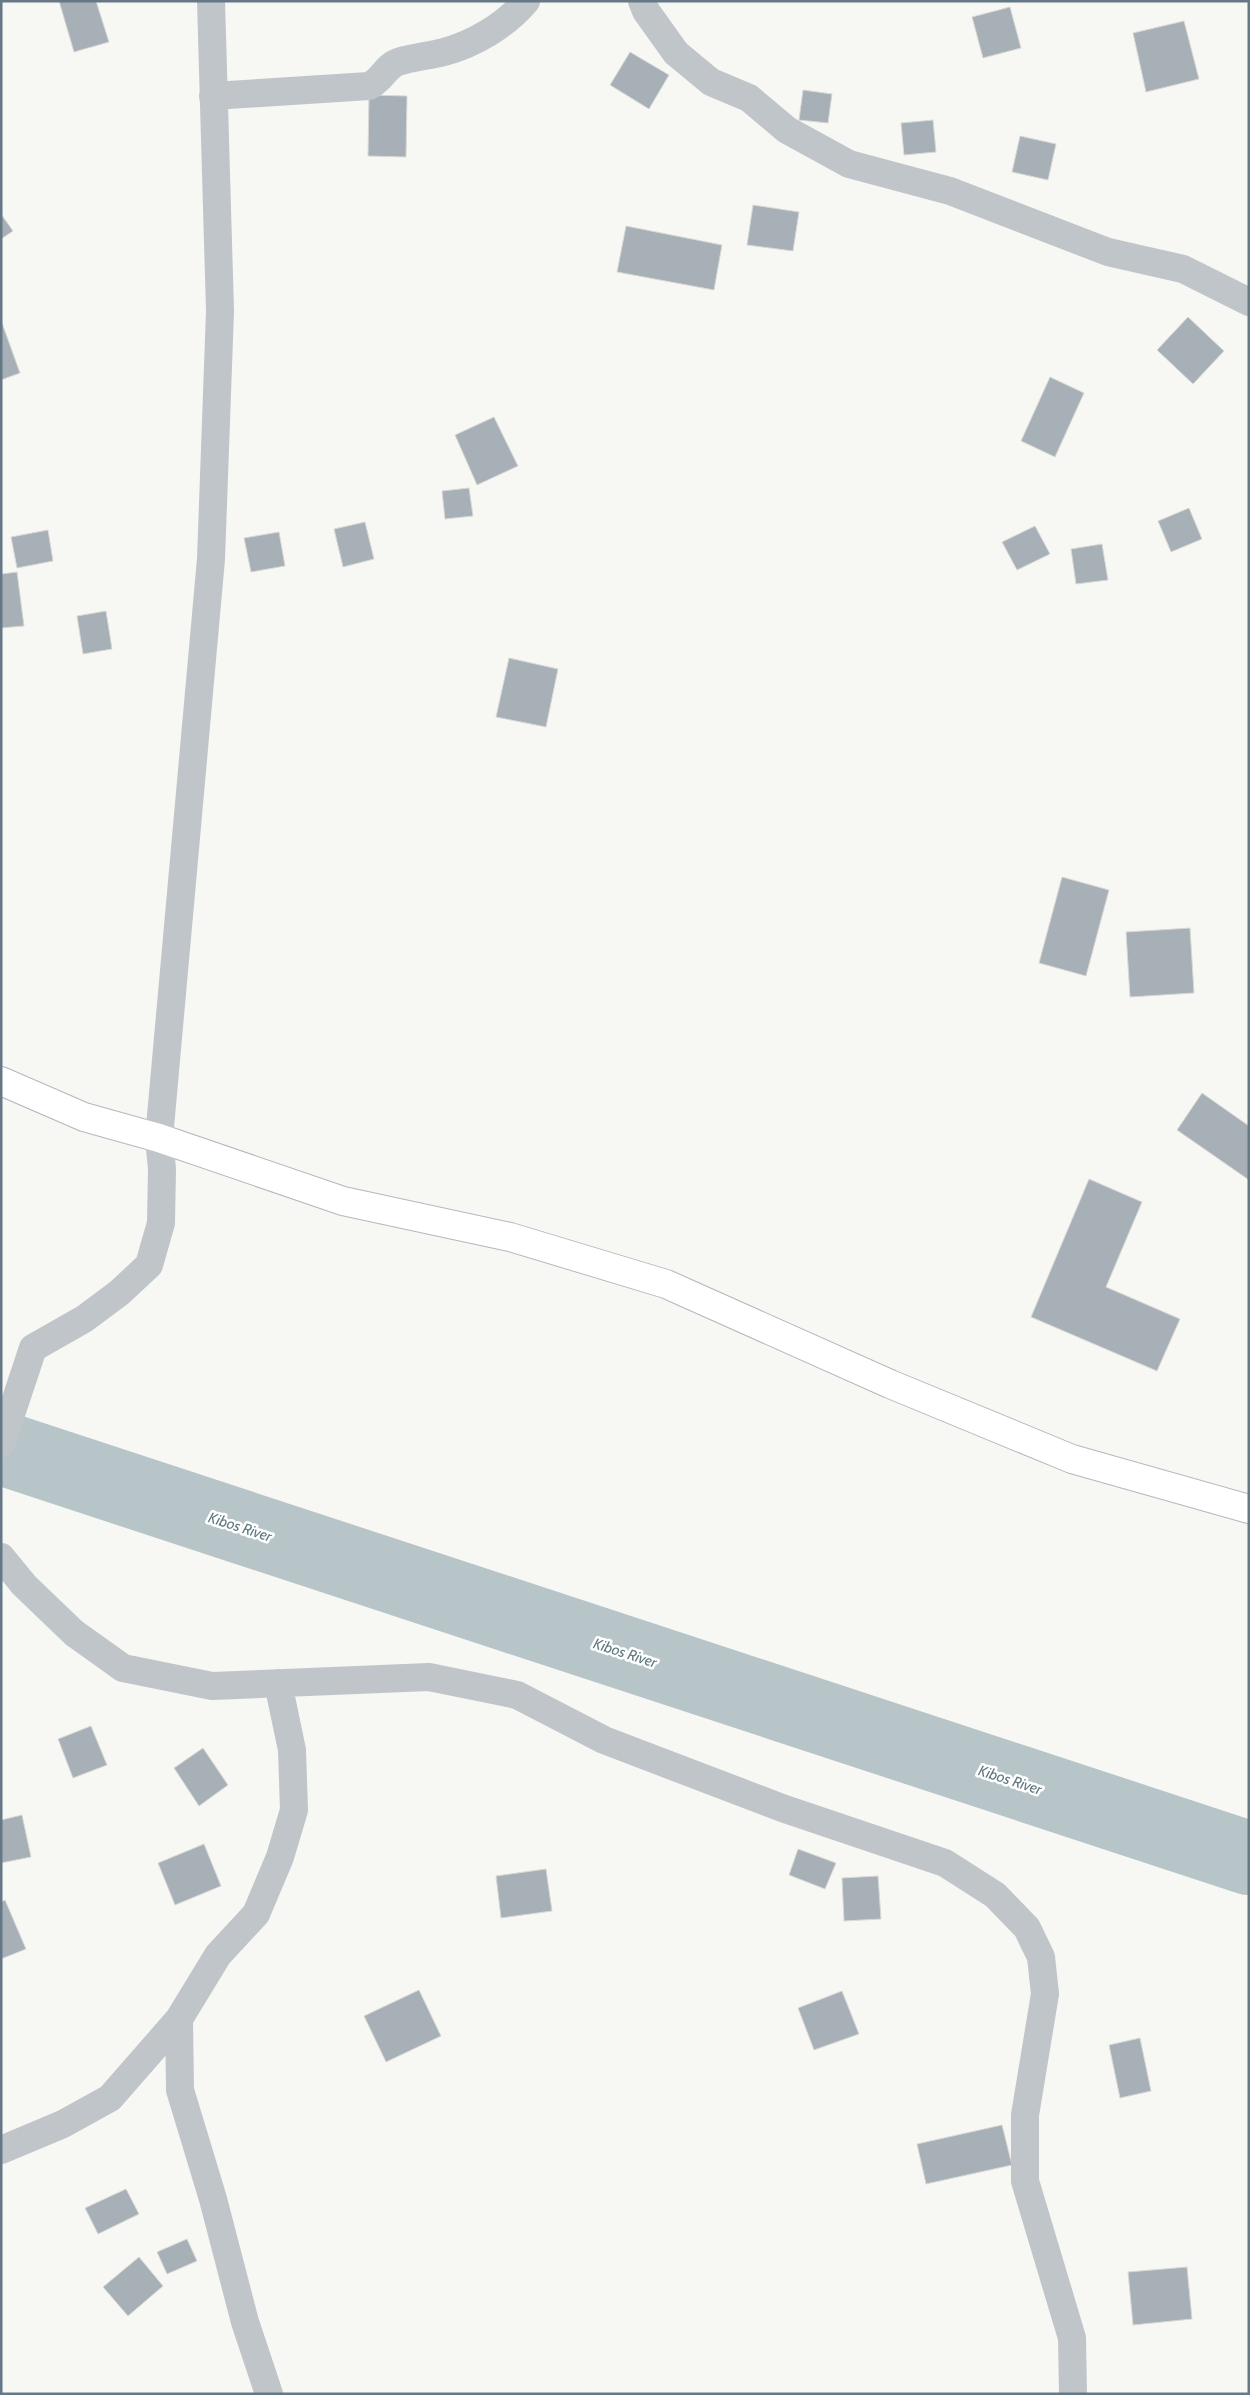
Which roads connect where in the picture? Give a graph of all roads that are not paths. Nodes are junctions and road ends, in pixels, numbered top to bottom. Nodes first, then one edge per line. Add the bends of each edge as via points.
1 (211, 1) edge
2 (526, 1) edge
3 (642, 1) edge
4 (213, 96) junction
5 (1249, 302) edge
6 (1, 1081) edge
7 (159, 1138) junction
8 (1, 1444) edge
9 (1249, 1509) edge
10 (1, 1557) edge
11 (278, 1683) junction
12 (179, 2019) junction
13 (1, 2150) edge
14 (269, 2394) edge
15 (1073, 2394) edge

1 - 4 street
2 - 4 street via 484,35 446,51 396,62 379,81 369,86
3 - 5 street via 676,53 711,82 749,98 787,130 849,164 950,191 1108,252 1183,269
4 - 7 street via 220,311 211,559
6 - 7 main road via 84,1117
7 - 8 street via 161,1223 149,1265 84,1319 33,1348
7 - 9 main road via 343,1202 510,1237 666,1284 890,1384 1072,1459
10 - 11 street via 24,1585 74,1632 122,1668 212,1686
11 - 12 street via 292,1750 294,1810 280,1858 256,1914 218,1955
11 - 15 street via 429,1677 517,1696 613,1743 782,1808 946,1863 996,1895 1027,1928 1042,1957 1045,1994 1025,2115 1025,2181 1072,2338
12 - 13 street via 110,2098 64,2124
12 - 14 street via 180,2090

